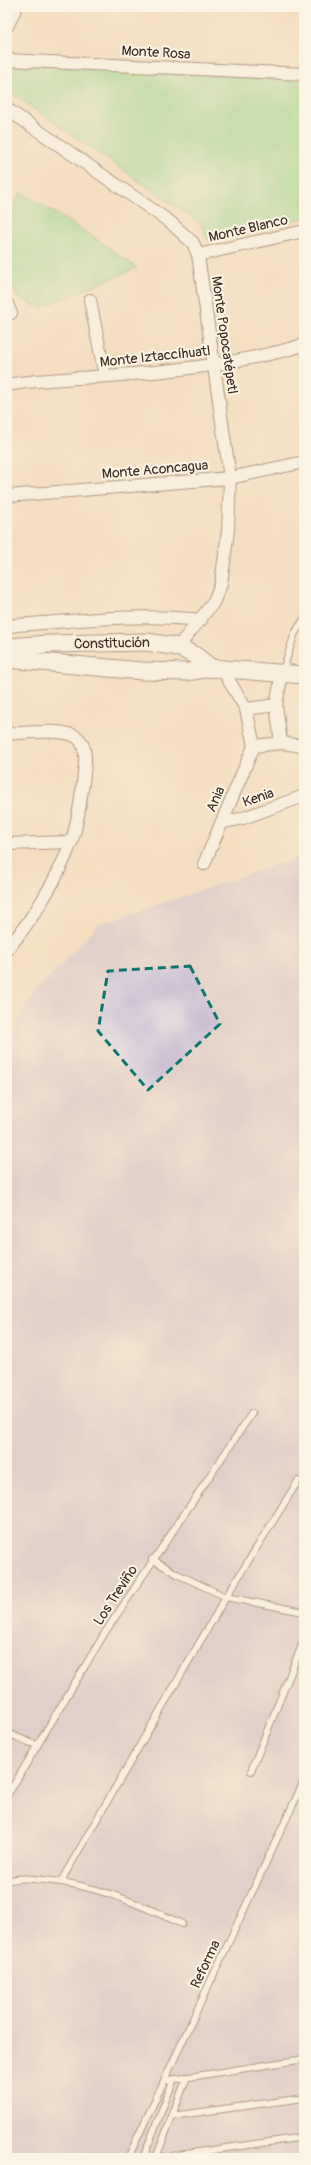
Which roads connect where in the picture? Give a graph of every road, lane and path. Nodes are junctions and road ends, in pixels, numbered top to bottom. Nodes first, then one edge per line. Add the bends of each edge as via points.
1 (16, 7) edge
2 (7, 27) edge
3 (7, 60) edge
4 (304, 74) edge
5 (7, 108) edge
6 (304, 231) edge
7 (198, 255) junction
8 (90, 300) dead end
9 (304, 345) edge
10 (214, 366) junction
11 (105, 376) junction
12 (7, 385) edge
13 (304, 462) edge
14 (230, 478) junction
15 (7, 496) edge
16 (304, 619) edge
17 (201, 620) junction
18 (7, 626) edge
19 (7, 647) edge
20 (178, 647) junction
21 (7, 659) edge
22 (217, 668) junction
23 (282, 673) junction
24 (304, 675) edge
25 (276, 705) junction
26 (246, 709) junction
27 (7, 734) edge
28 (281, 743) junction
29 (254, 746) junction
30 (304, 746) edge
31 (304, 796) edge
32 (221, 823) junction
33 (71, 842) junction
34 (7, 844) edge
35 (204, 864) dead end
36 (7, 950) edge
37 (252, 1413) dead end
38 (298, 1480) dead end
39 (152, 1559) junction
40 (226, 1597) junction
41 (304, 1612) edge
42 (304, 1640) edge
43 (7, 1733) edge
44 (36, 1745) junction
45 (251, 1771) dead end
46 (304, 1781) edge
47 (7, 1796) edge
48 (7, 1881) edge
49 (61, 1881) junction
50 (182, 1924) dead end
51 (304, 2059) edge
52 (186, 2077) junction
53 (174, 2079) junction
54 (164, 2081) junction
55 (304, 2098) edge
56 (172, 2116) junction
57 (304, 2137) edge
58 (128, 2158) edge
59 (143, 2158) edge
60 (156, 2158) edge

1 - 2 street
3 - 4 street, Monte Rosa
5 - 7 street, Monte Popocatépetl via 170,222 193,243
6 - 7 street, Monte Blanco
7 - 10 street, Monte Popocatépetl
8 - 11 street
9 - 10 street, Monte Iztaccíhuatl via 263,357
10 - 11 street, Monte Iztaccíhuatl
10 - 14 street, Monte Popocatépetl
11 - 12 street, Monte Iztaccíhuatl via 33,380
13 - 14 street, Monte Aconcagua
14 - 15 street, Monte Aconcagua
14 - 17 street, Monte Popocatépetl via 222,584
16 - 23 lane via 295,632
17 - 18 street via 168,616 130,617
17 - 20 street, Monte Popocatépetl
19 - 20 street, Constitución via 147,642
20 - 22 street, Constitución
21 - 22 street, Constitución via 142,671 188,672
22 - 23 street, Constitución
22 - 26 street
23 - 24 street, Constitución
23 - 25 street
25 - 26 street
25 - 28 street
26 - 29 street
27 - 33 street via 57,732 78,738 83,746 85,758 78,813
28 - 29 street
28 - 30 street
29 - 32 street, Ania
31 - 32 street, Kenia via 243,818
32 - 35 street, Ania
33 - 34 street
33 - 36 street via 58,872 29,923
37 - 39 lane, Los Treviño
38 - 40 lane
39 - 40 lane via 176,1574
39 - 44 lane, Los Treviño
40 - 41 lane
40 - 49 lane
42 - 45 lane
43 - 44 lane
44 - 47 lane, Los Treviño
46 - 54 lane, Reforma
48 - 49 lane via 18,1878
49 - 50 lane via 102,1891
51 - 52 lane
52 - 53 lane
52 - 56 lane
53 - 54 lane
53 - 59 lane
54 - 58 lane, Reforma
55 - 56 lane
56 - 60 lane
57 - 60 lane

